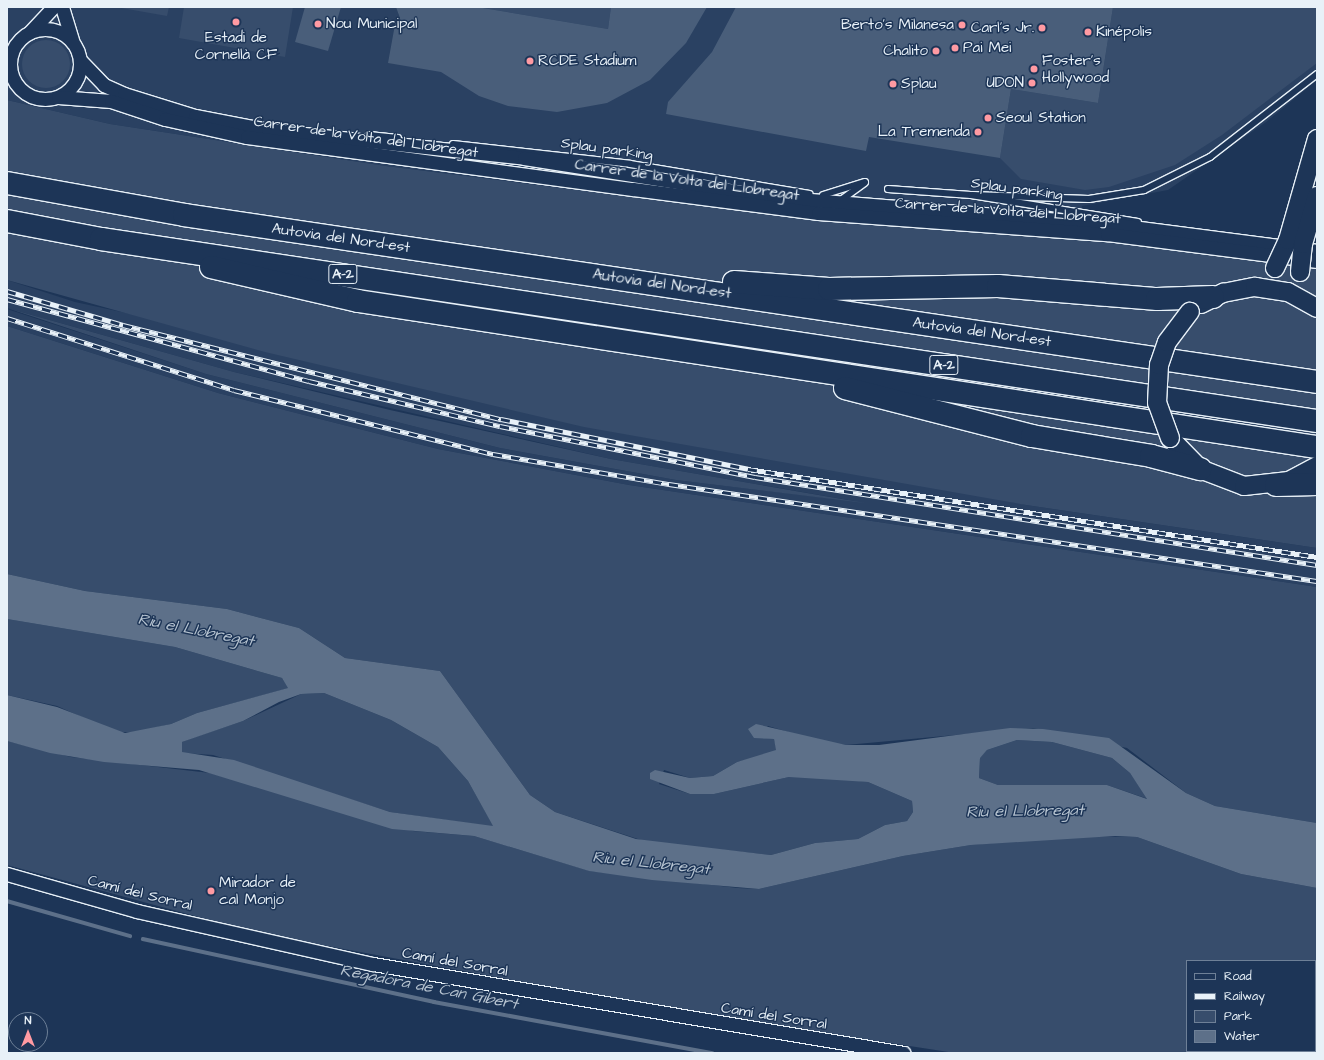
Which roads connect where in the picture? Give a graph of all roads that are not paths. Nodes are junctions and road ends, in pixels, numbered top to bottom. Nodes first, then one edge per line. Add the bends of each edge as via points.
1 (53, 7) edge
2 (62, 7) edge
3 (29, 33) junction
4 (74, 44) junction
5 (10, 51) edge
6 (80, 60) junction
7 (1317, 74) edge
8 (58, 97) junction
9 (304, 134) junction
10 (1317, 139) edge
11 (7, 183) edge
12 (888, 189) dead end
13 (971, 195) junction
14 (1317, 196) edge
15 (834, 204) junction
16 (7, 221) edge
17 (1165, 230) junction
18 (114, 241) junction
19 (1317, 251) edge
20 (480, 258) junction
21 (1317, 261) edge
22 (1255, 287) junction
23 (1214, 297) junction
24 (1313, 305) edge
25 (740, 359) junction
26 (1270, 374) junction
27 (1317, 378) edge
28 (1317, 382) edge
29 (1317, 421) edge
30 (1317, 447) edge
31 (1317, 466) edge
32 (1200, 469) junction
33 (1317, 484) edge
34 (1276, 485) junction
35 (7, 874) edge
36 (904, 1053) edge

1 - 3 street
2 - 4 street
3 - 4 street via 54,31
3 - 5 street
4 - 6 street
5 - 8 street via 11,72 23,91 40,99
6 - 8 street via 75,83
6 - 9 street, Carrer de la Volta del Llobregat via 104,85 150,103 242,126
7 - 13 lane via 1210,157 1144,190 1089,199
8 - 21 street, Carrer de la Volta del Llobregat via 111,101 165,119 247,137 633,189 818,213 1107,234
9 - 15 street, Carrer de la Volta del Llobregat via 524,158
9 - 15 lane, Splau parking via 379,136 538,152 821,195 836,194 865,182
10 - 22 main road, bridge via 1288,240 1275,268
11 - 20 highway, Autovia del Nord-est / A-2 via 184,215
12 - 13 lane, Splau parking
13 - 17 lane, Splau parking via 1118,217
14 - 24 main road, bridge via 1303,244 1300,272
15 - 17 street, Carrer de la Volta del Llobregat
16 - 18 highway, A-2
17 - 19 street, Carrer de la Volta del Llobregat
18 - 25 highway via 358,301
18 - 29 highway, A-2
20 - 23 highway via 829,289 998,286 1157,299
20 - 26 highway, Autovia del Nord-est / A-2
22 - 23 main road
22 - 24 main road via 1277,289
23 - 32 main road, bridge via 1190,312 1167,342 1157,378 1160,414 1170,438
25 - 30 highway
25 - 32 highway via 976,423 1151,456
26 - 27 highway
26 - 28 highway, Autovia del Nord-est / A-2
31 - 34 main road
32 - 34 main road via 1244,486
33 - 34 highway
35 - 36 street, Camí del Sorral via 137,911 373,964

